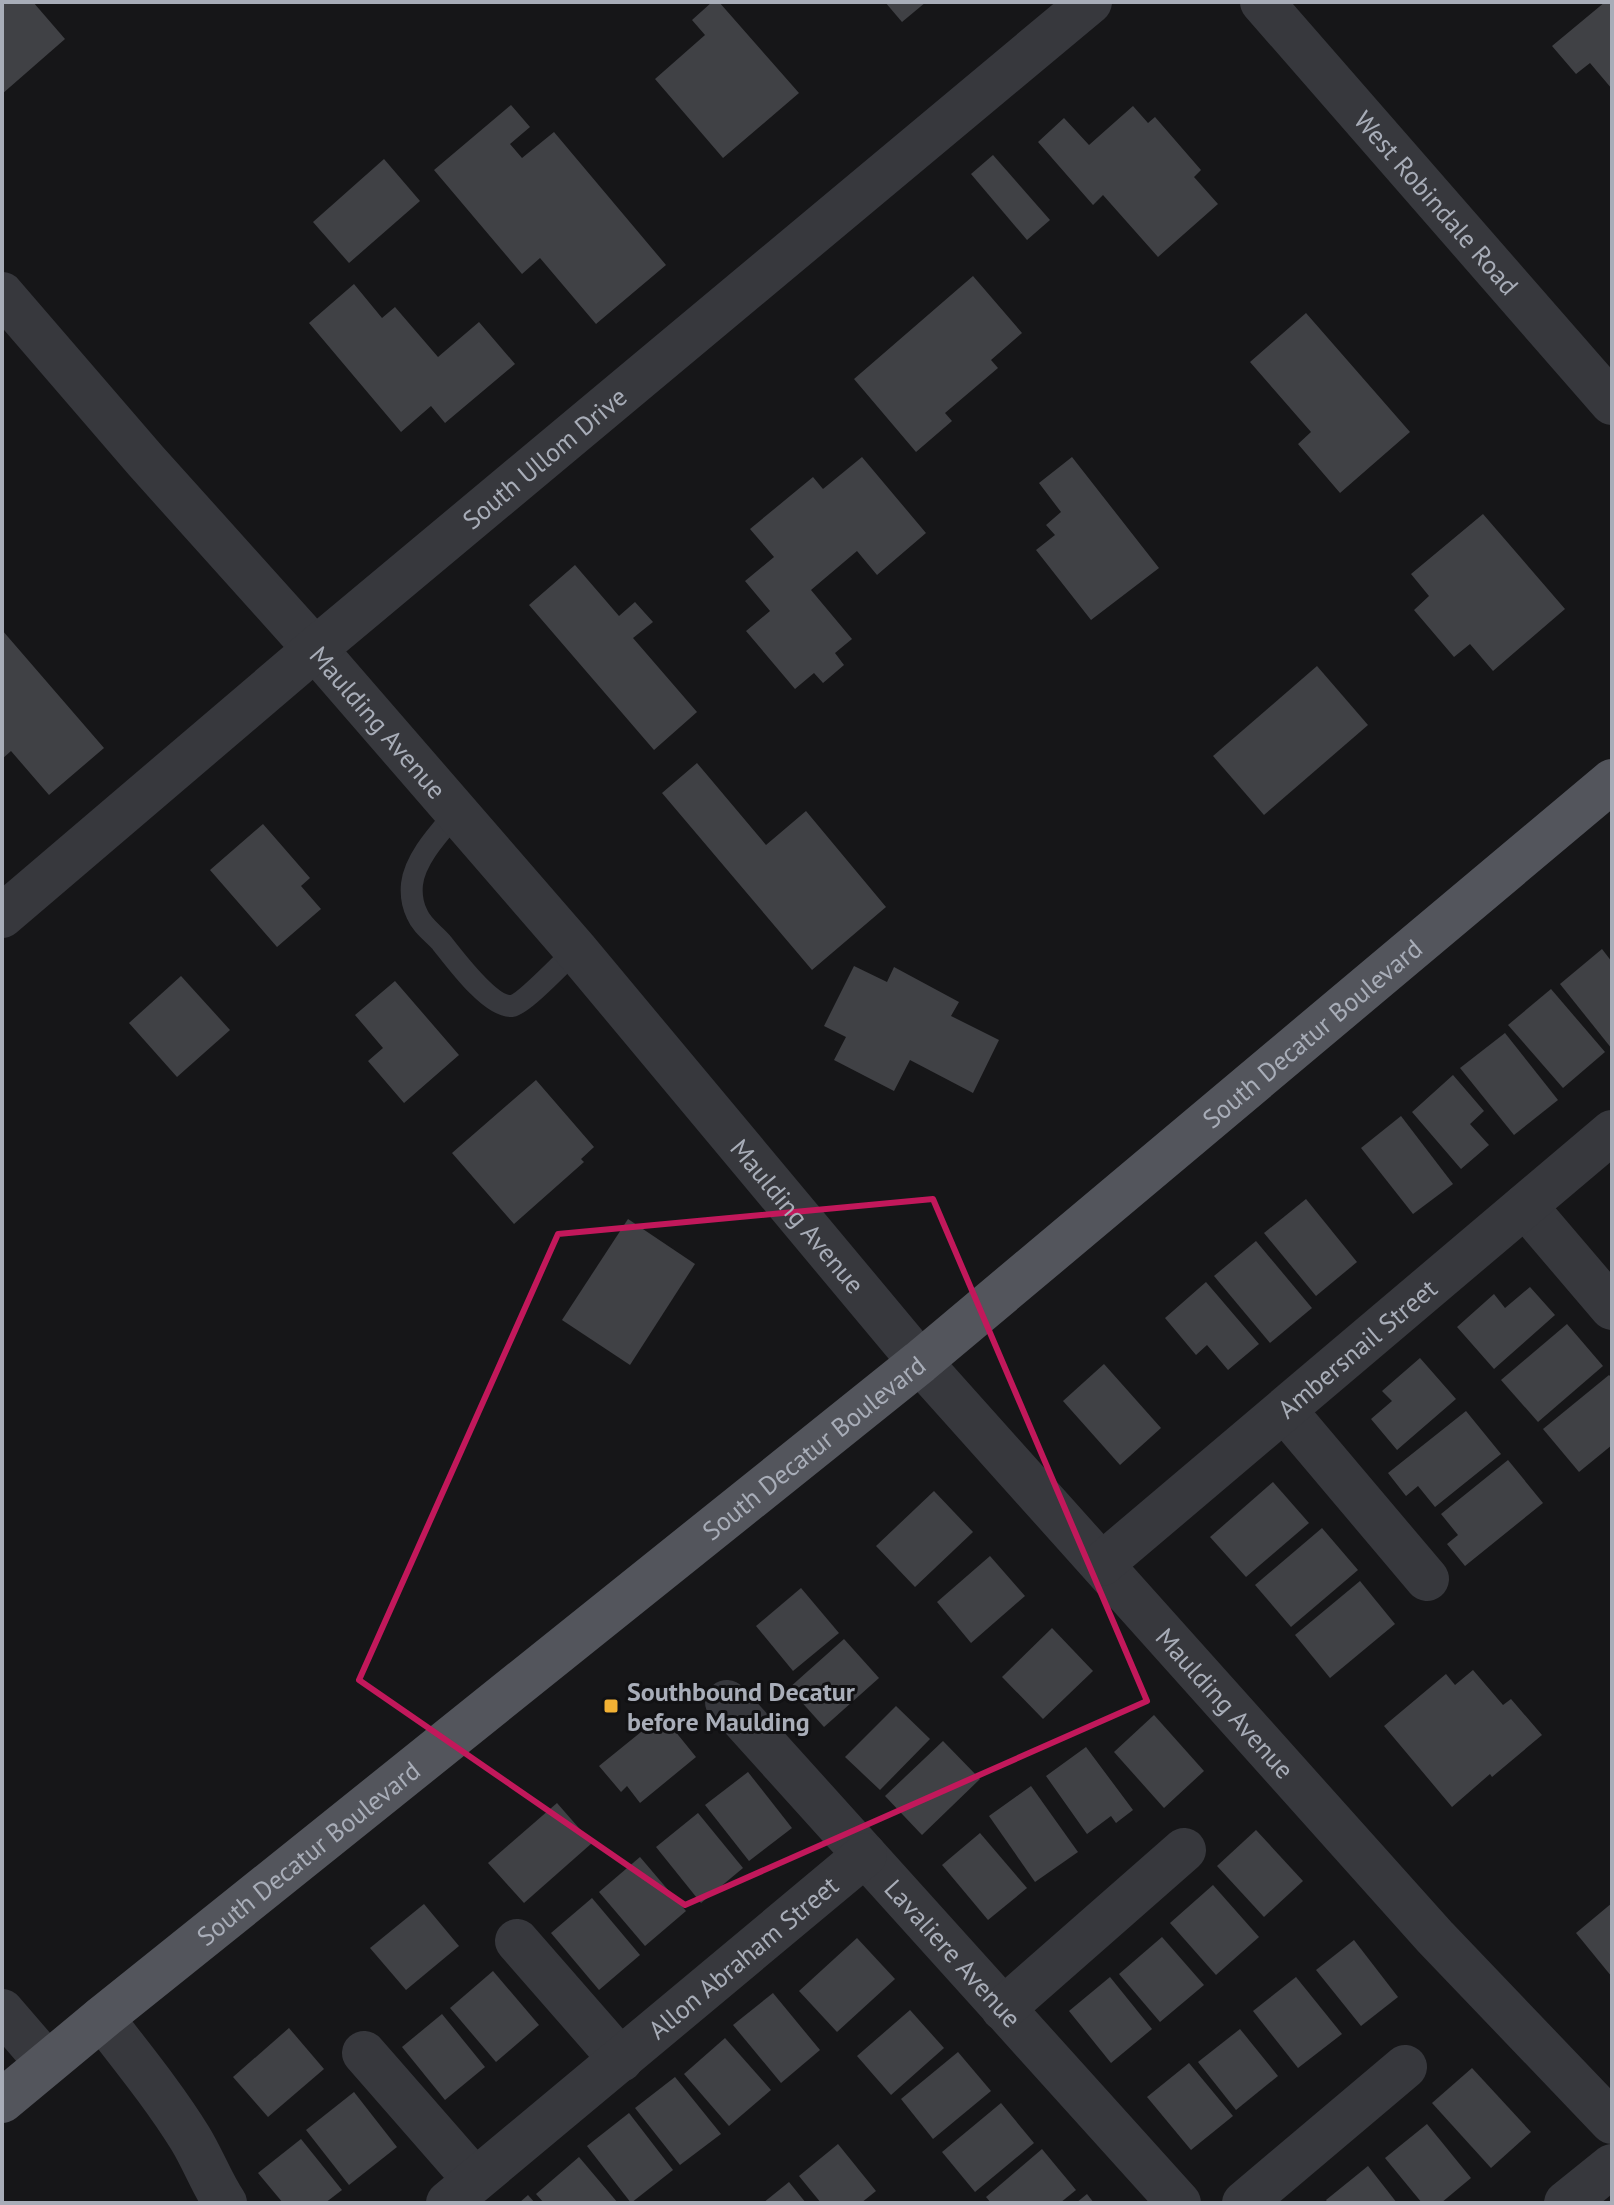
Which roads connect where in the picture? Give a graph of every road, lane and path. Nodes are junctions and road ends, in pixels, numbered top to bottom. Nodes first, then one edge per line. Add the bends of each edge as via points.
1 (1090, 2) edge
2 (1262, 2) edge
3 (2, 294) edge
4 (1612, 403) edge
5 (315, 649) junction
6 (1612, 781) edge
7 (456, 813) junction
8 (2, 916) edge
9 (576, 950) junction
10 (1612, 1132) edge
11 (1525, 1206) junction
12 (1612, 1308) edge
13 (920, 1362) junction
14 (1285, 1411) junction
15 (1102, 1564) junction
16 (1427, 1579) dead end
17 (727, 1702) dead end
18 (1184, 1850) dead end
19 (865, 1855) junction
20 (517, 1941) dead end
21 (1003, 2009) junction
22 (2, 2011) edge
23 (102, 2018) junction
24 (364, 2053) dead end
25 (621, 2060) junction
26 (47, 2063) junction
27 (1405, 2067) dead end
28 (2, 2101) edge
29 (1612, 2122) edge
30 (1612, 2166) edge
31 (462, 2192) edge
32 (225, 2203) edge
33 (1179, 2203) edge
34 (1244, 2203) edge
35 (1566, 2203) edge

1 - 5 street, South Ullom Drive
2 - 4 street, West Robindale Road
3 - 5 street, Maulding Avenue
5 - 7 street, Maulding Avenue
5 - 8 street, South Ullom Drive
6 - 13 main road, South Decatur Boulevard
7 - 9 street, Maulding Avenue
7 - 9 lane via 415,873 412,894 421,922 479,986 509,1006
9 - 13 street, Maulding Avenue
10 - 11 street, Ambersnail Street
11 - 12 street
11 - 14 street, Ambersnail Street
13 - 15 street, Maulding Avenue
13 - 23 main road, South Decatur Boulevard
14 - 15 street, Ambersnail Street
14 - 16 street
15 - 29 street, Maulding Avenue via 1435,1937
17 - 19 street, Lavaliere Avenue
18 - 21 street
19 - 21 street, Lavaliere Avenue
19 - 25 street, Allon Abraham Street
20 - 25 street
21 - 33 street, Lavaliere Avenue
22 - 26 street
23 - 26 main road, South Decatur Boulevard
23 - 32 street via 191,2140
24 - 31 street, Allon Abraham Street
25 - 31 street, Allon Abraham Street
26 - 28 main road, South Decatur Boulevard
27 - 34 street
30 - 35 street

